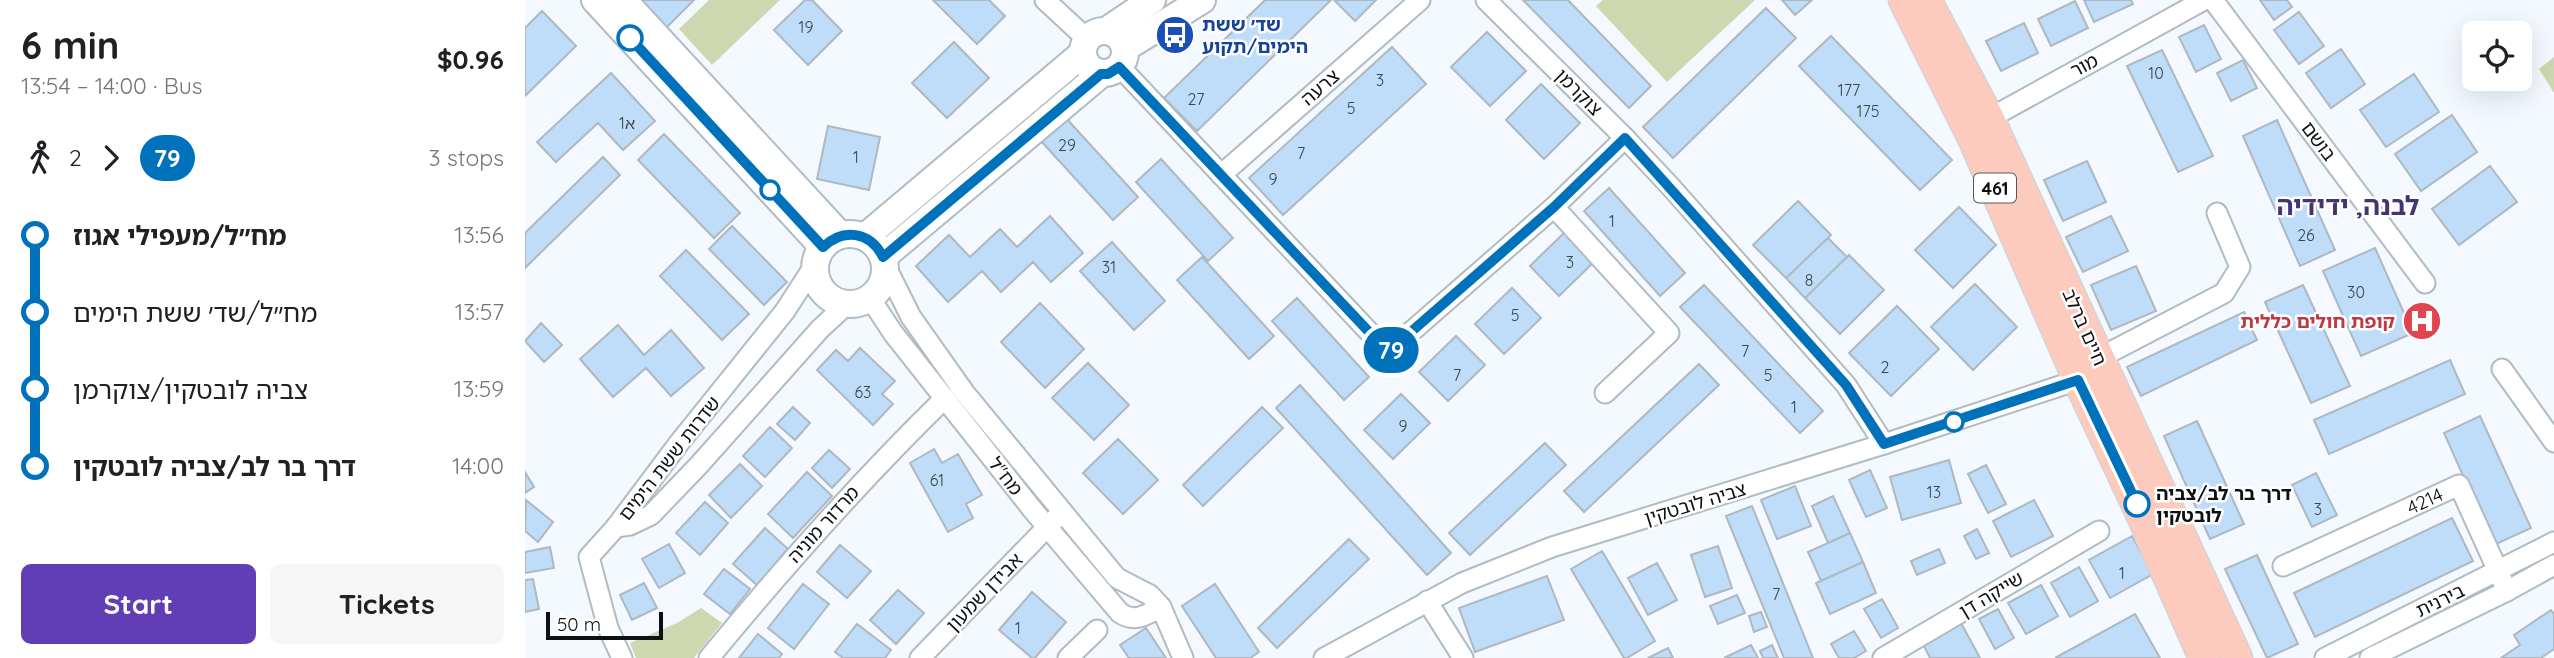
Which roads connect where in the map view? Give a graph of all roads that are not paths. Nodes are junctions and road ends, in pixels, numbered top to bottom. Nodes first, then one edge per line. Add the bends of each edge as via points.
1 (595, 0) edge
2 (623, 0) edge
3 (1045, 0) edge
4 (1152, 0) edge
5 (1202, 0) edge
6 (1420, 0) edge
7 (1486, 0) edge
8 (1904, 0) edge
9 (1926, 0) edge
10 (2204, 0) edge
11 (2213, 0) edge
12 (1103, 52) junction
13 (1981, 128) junction
14 (1625, 138) junction
15 (1221, 174) junction
16 (1554, 207) junction
17 (2217, 213) dead end
18 (836, 245) junction
19 (884, 262) junction
20 (2425, 283) dead end
21 (859, 301) junction
22 (2502, 369) dead end
23 (2094, 370) junction
24 (1605, 393) dead end
25 (945, 398) junction
26 (2554, 443) edge
27 (1884, 444) junction
28 (1062, 513) junction
29 (615, 527) junction
30 (1047, 527) junction
31 (2099, 531) dead end
32 (2554, 542) edge
33 (2554, 565) edge
34 (2283, 566) dead end
35 (2497, 572) junction
36 (2507, 591) junction
37 (1427, 601) junction
38 (1161, 607) junction
39 (1097, 630) dead end
40 (1895, 655) edge
41 (622, 658) edge
42 (709, 658) edge
43 (920, 658) edge
44 (1068, 658) edge
45 (1183, 658) edge
46 (1324, 658) edge
47 (1463, 658) edge
48 (2204, 658) edge
49 (2237, 658) edge
50 (2325, 658) edge
51 (2370, 658) edge

1 - 18 street
2 - 18 street
3 - 12 street
4 - 12 street, שדרות ששת הימים
5 - 12 street, שדרות ששת הימים
6 - 15 street, צרעה
7 - 14 street, צוקרמן
8 - 13 main road, חיים ברלב / 461
9 - 13 main road, חיים ברלב / 461
10 - 13 street, מור
11 - 20 street, בושם
12 - 15 street
12 - 18 street, שדרות ששת הימים
12 - 19 street, שדרות ששת הימים
13 - 23 main road, חיים ברלב / 461
14 - 16 street
14 - 27 street, צוקרמן via 1846,385
15 - 16 street via 1388,352
16 - 24 street via 1669,333
17 - 23 street, צביה לובטקין via 2240,267 2224,293
18 - 19 street via 879,249
18 - 21 street via 816,274 819,285 836,301
18 - 29 street, שדרות ששת הימים
19 - 21 street via 879,290
19 - 28 street, מח"ל via 911,317 964,392
21 - 25 street, מח"ל via 893,333
21 - 29 street, שדרות ששת הימים via 820,329 651,515
22 - 26 street
23 - 27 street, צביה לובטקין
23 - 48 main road, חיים ברלב / 461 via 2139,509
23 - 49 main road, חיים ברלב / 461
25 - 30 street, מח"ל
25 - 42 street, מרדור מוניה via 871,471
27 - 37 street, צביה לובטקין via 1552,547
28 - 30 street, אבידן שמעון
28 - 38 street, מח"ל via 1117,578 1150,595
29 - 41 street via 589,556 607,628
30 - 38 street, מח"ל via 1127,618 1138,619
30 - 43 street, אבידן שמעון
31 - 40 street, שייקה דן
32 - 35 street, בירנית
33 - 36 street, בירנית
34 - 35 street, 4214 via 2459,485
35 - 36 street, 4214
35 - 50 street, בירנית
36 - 51 street, בירנית
37 - 46 street, צביה לובטקין
37 - 47 street
38 - 45 street
39 - 44 street

